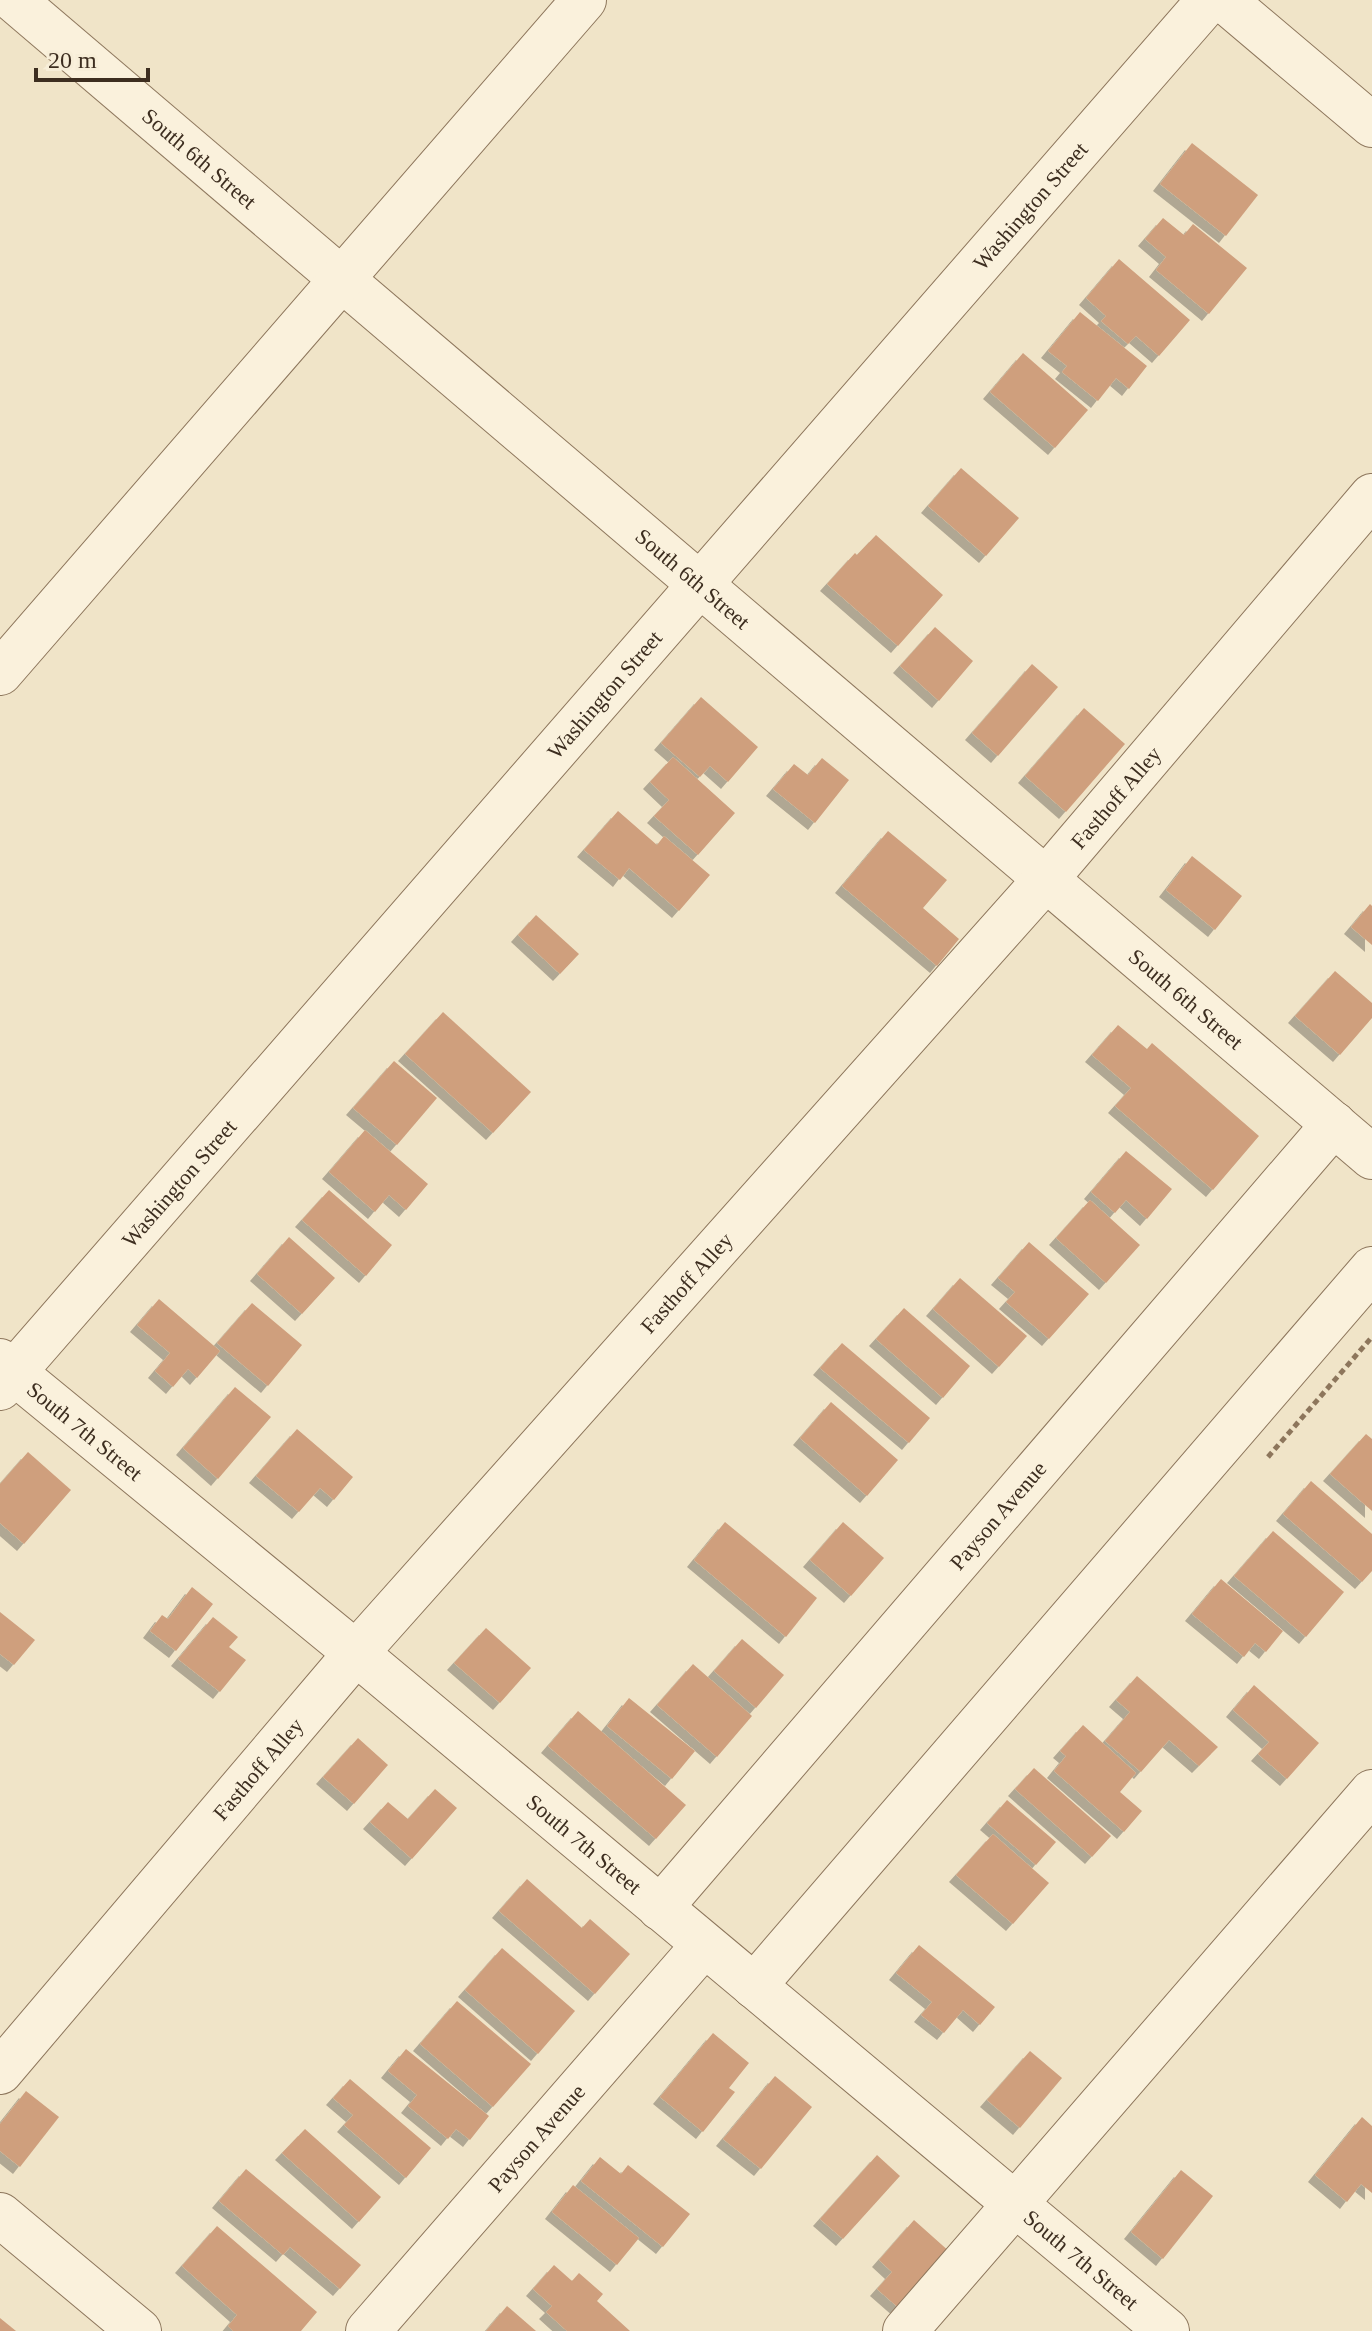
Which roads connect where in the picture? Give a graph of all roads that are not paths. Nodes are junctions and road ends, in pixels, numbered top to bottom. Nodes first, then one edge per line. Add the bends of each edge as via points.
1 (14, 0) edge
2 (584, 0) edge
3 (1209, 0) edge
4 (1224, 0) edge
5 (1372, 125) edge
6 (341, 279) junction
7 (1372, 496) edge
8 (699, 585) junction
9 (0, 673) edge
10 (1046, 879) junction
11 (1334, 1124) junction
12 (1372, 1157) edge
13 (1372, 1269) edge
14 (5, 1374) edge
15 (356, 1653) junction
16 (1372, 1792) edge
17 (660, 1908) junction
18 (704, 1945) junction
19 (754, 1986) junction
20 (0, 2072) edge
21 (1015, 2204) junction
22 (0, 2215) edge
23 (139, 2331) edge
24 (368, 2331) edge
25 (905, 2331) edge
26 (1167, 2331) edge

1 - 6 street, South 6th Street
2 - 6 street
3 - 8 street, Washington Street
4 - 5 street
6 - 8 street, South 6th Street
6 - 9 street
7 - 10 street, Fasthoff Alley
8 - 10 street, South 6th Street
8 - 14 street, Washington Street
10 - 11 street, South 6th Street
10 - 15 street, Fasthoff Alley
11 - 12 street, South 6th Street
11 - 17 street, Payson Avenue
13 - 19 street
14 - 15 street, South 7th Street
15 - 17 street, South 7th Street
15 - 20 street, Fasthoff Alley
16 - 21 street
17 - 18 street, South 7th Street
18 - 19 street, South 7th Street
18 - 24 street, Payson Avenue
19 - 21 street, South 7th Street
21 - 25 street
21 - 26 street, South 7th Street
22 - 23 street

